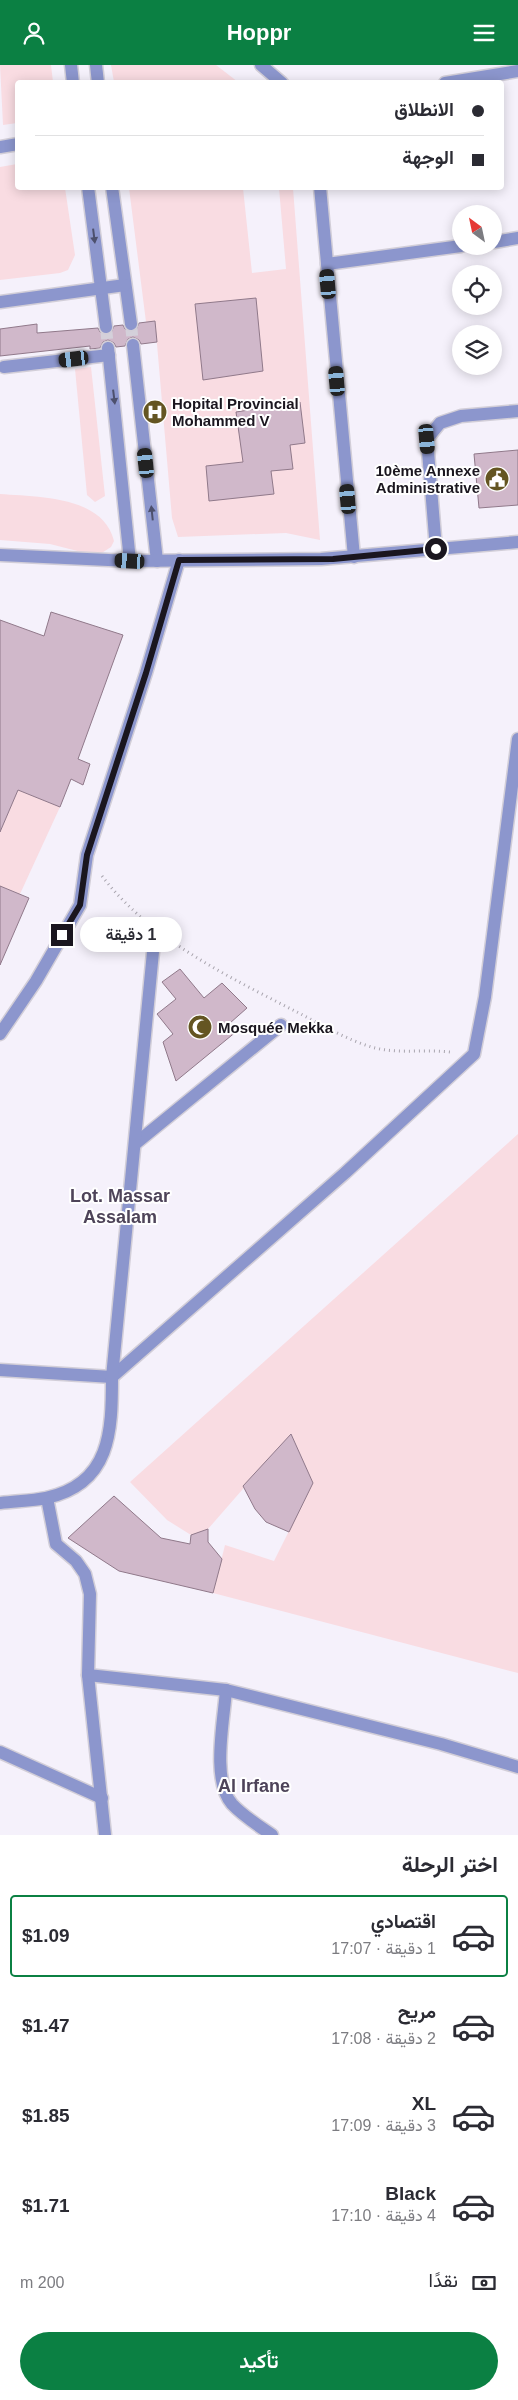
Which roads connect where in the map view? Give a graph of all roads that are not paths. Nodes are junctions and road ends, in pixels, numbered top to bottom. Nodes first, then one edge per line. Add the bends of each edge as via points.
1 (70, 65) edge
2 (96, 65) edge
3 (261, 65) edge
4 (518, 71) edge
5 (72, 80) edge
6 (98, 80) edge
7 (278, 80) edge
8 (463, 80) edge
9 (15, 144) edge
10 (0, 147) edge
11 (88, 190) edge
12 (112, 190) edge
13 (320, 190) edge
14 (518, 239) edge
15 (502, 241) edge
16 (452, 247) edge
17 (327, 264) junction
18 (125, 285) junction
19 (101, 288) junction
20 (0, 301) edge
21 (130, 324) tunnel mouth
22 (106, 327) tunnel mouth
23 (133, 345) tunnel mouth
24 (4, 367) dead end
25 (518, 411) edge
26 (518, 542) edge
27 (436, 549) junction
28 (0, 555) edge
29 (354, 557) junction
30 (179, 560) junction
31 (130, 561) junction
32 (157, 561) junction
33 (518, 739) edge
34 (153, 952) dead end
35 (282, 1025) dead end
36 (0, 1034) edge
37 (135, 1144) junction
38 (0, 1369) edge
39 (112, 1377) junction
40 (47, 1498) junction
41 (0, 1503) edge
42 (88, 1675) junction
43 (226, 1690) junction
44 (0, 1752) edge
45 (518, 1767) edge
46 (102, 1798) junction
47 (105, 1835) edge
48 (272, 1835) edge

1 - 5 street
2 - 6 street
3 - 7 street
4 - 8 street
9 - 10 street
11 -> 19 street
12 - 18 street
13 - 17 street
14 - 15 street
16 - 17 street
17 - 29 street
18 - 19 street
18 - 21 street
19 - 20 street
19 - 22 street
32 -> 23 street
24 -> 31 street via 109,351
25 - 27 street via 461,416 440,423 427,439
26 - 27 street
27 - 29 street
28 - 31 street
29 - 30 street
30 - 32 street
30 - 36 street via 87,855 80,905 36,981
31 - 32 street
33 - 39 street via 485,997 474,1054 345,1173
34 - 37 street
35 - 37 street
37 - 39 street
38 - 39 street
39 - 40 street via 112,1414 101,1461 92,1475
40 - 41 street
40 - 42 street via 56,1544 76,1561 85,1574 90,1594
42 - 43 street
42 - 46 street
43 - 45 street via 441,1744
43 - 48 street via 222,1787 232,1803
44 - 46 street
46 - 47 street

